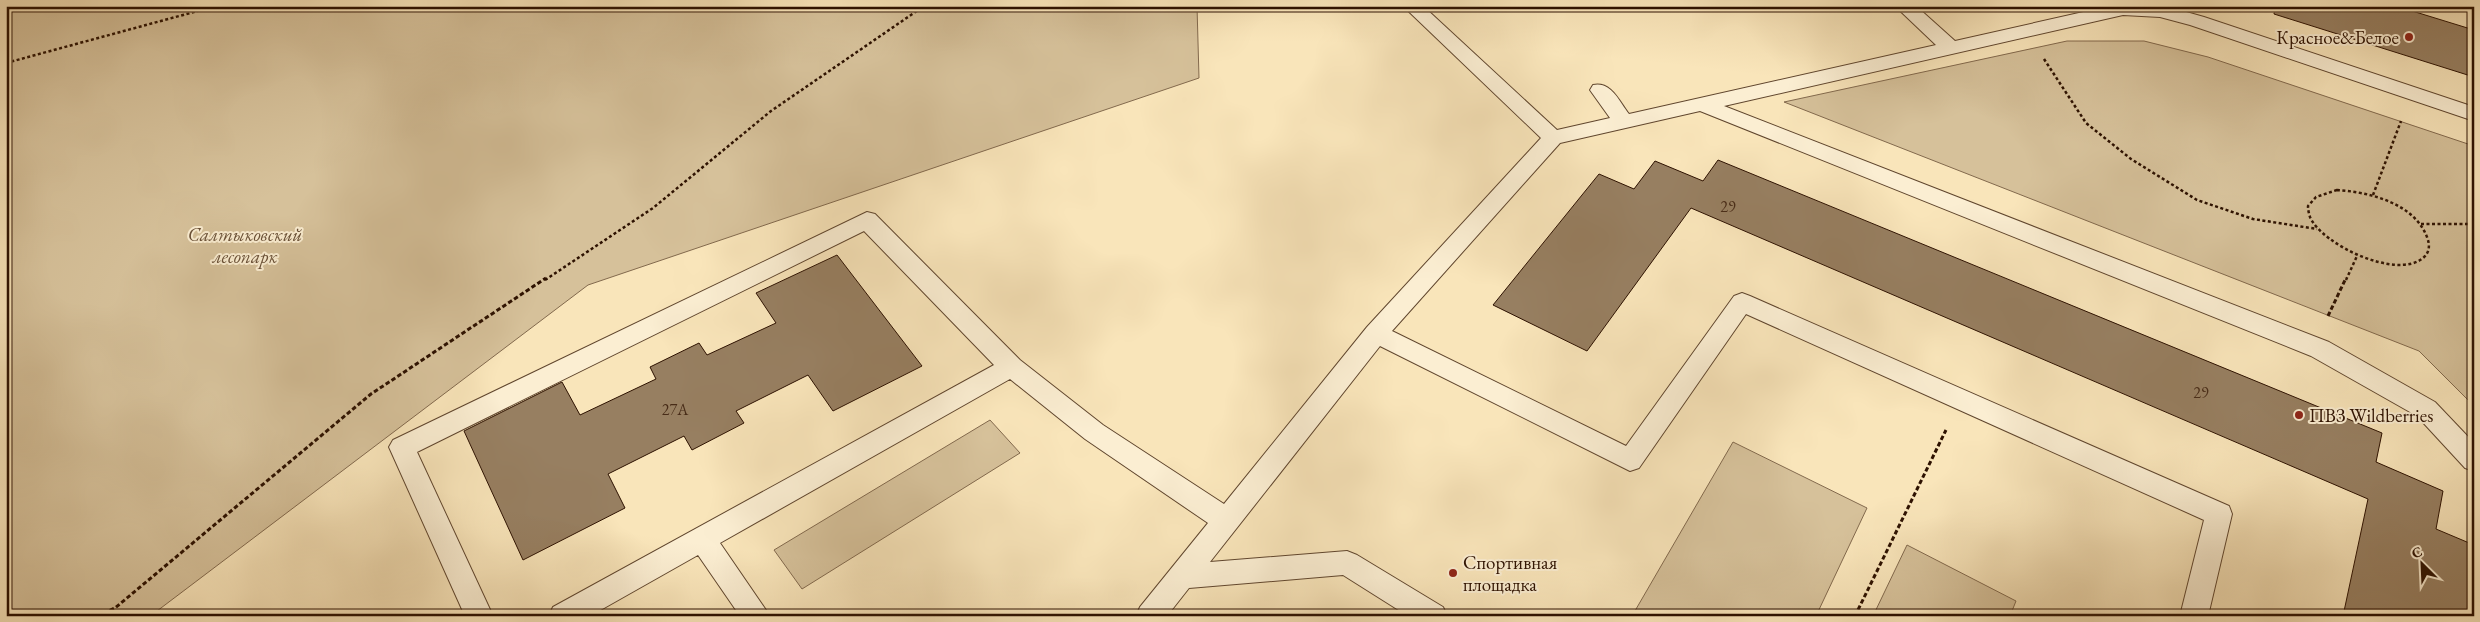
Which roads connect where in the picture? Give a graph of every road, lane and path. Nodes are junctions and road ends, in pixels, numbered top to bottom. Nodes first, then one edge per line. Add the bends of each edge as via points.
1 (216, 6) edge
2 (924, 6) edge
3 (1412, 6) edge
4 (1904, 6) edge
5 (2160, 8) edge
6 (2025, 31) junction
7 (1951, 48) junction
8 (6, 63) edge
9 (1600, 90) dead end
10 (2412, 94) junction
11 (1700, 104) junction
12 (2474, 114) edge
13 (1624, 122) junction
14 (1553, 138) junction
15 (2373, 195) junction
16 (2420, 224) junction
17 (2474, 224) edge
18 (2317, 229) junction
19 (2357, 256) junction
20 (1376, 333) junction
21 (2320, 350) junction
22 (1011, 367) junction
23 (1960, 399) junction
24 (2474, 460) edge
25 (1226, 520) junction
26 (702, 539) junction
27 (1182, 576) junction
28 (97, 616) edge
29 (479, 616) edge
30 (563, 616) edge
31 (756, 616) edge
32 (1150, 616) edge
33 (1434, 616) edge
34 (1855, 616) edge
35 (2194, 616) edge

1 - 8 path
2 - 28 path via 771,111 653,208 371,394 116,608
3 - 14 lane
4 - 7 lane
5 - 6 lane via 2123,8
5 - 10 lane
6 - 7 lane
6 - 18 path via 2086,123 2131,159 2197,200 2253,219
7 - 11 lane
9 - 13 lane
10 - 12 lane
10 - 15 path
11 - 13 lane
11 - 21 lane
13 - 14 lane
14 - 20 lane
15 - 16 path via 2399,208
15 - 18 path via 2353,190 2322,192 2312,198 2308,207
16 - 17 path
16 - 19 path via 2431,246 2417,262 2385,264
18 - 19 path via 2330,241
19 - 21 path via 2327,318
20 - 23 lane via 1630,460 1742,302
20 - 25 lane
21 - 24 lane via 2372,376 2426,409
22 - 25 lane via 1094,432
22 - 26 lane
22 - 29 lane via 867,220 402,447
23 - 34 path
23 - 35 lane via 2219,514
25 - 27 lane
26 - 30 lane
26 - 31 lane
27 - 32 lane
27 - 33 lane via 1346,563

